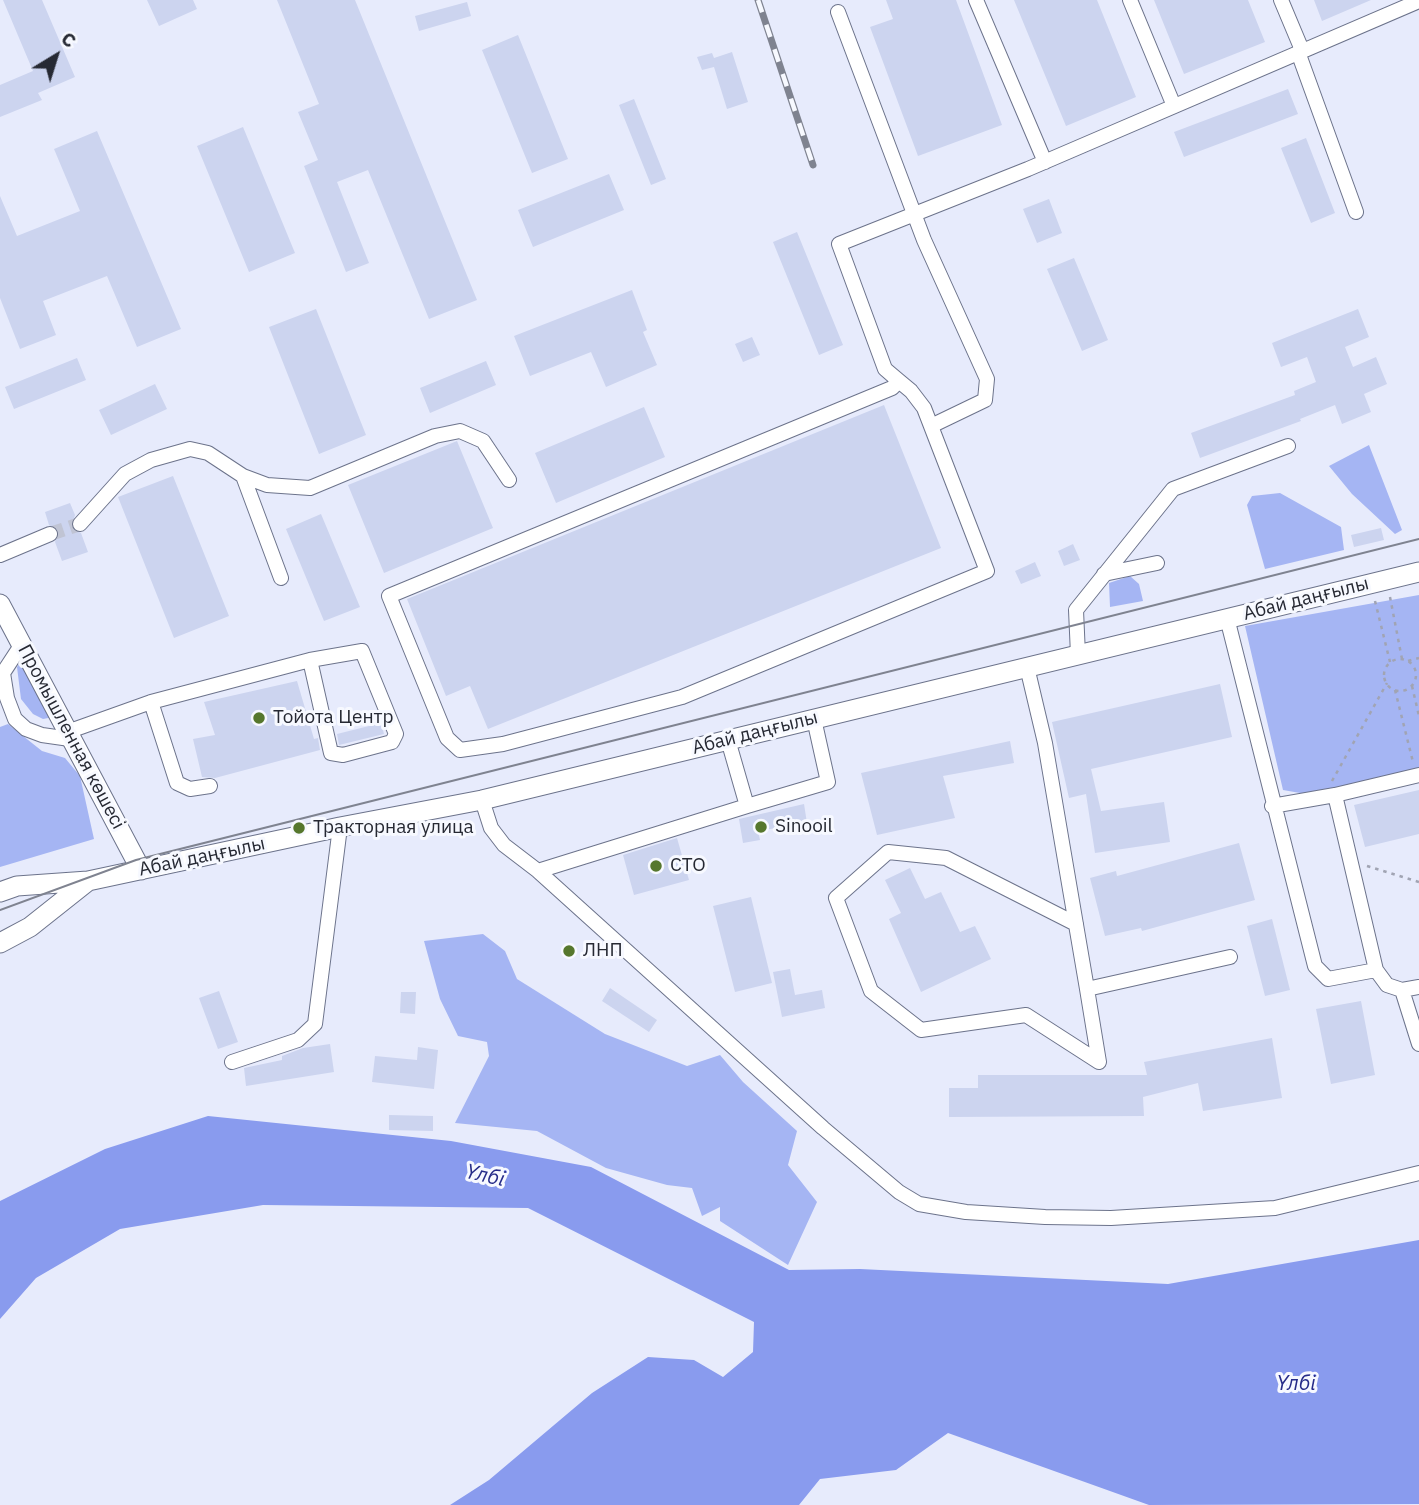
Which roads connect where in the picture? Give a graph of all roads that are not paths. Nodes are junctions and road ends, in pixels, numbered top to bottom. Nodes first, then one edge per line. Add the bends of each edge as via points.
1 (976, 0) edge
2 (1130, 0) edge
3 (1281, 0) edge
4 (1419, 1) edge
5 (838, 12) dead end
6 (1300, 51) junction
7 (1174, 106) junction
8 (1045, 162) junction
9 (1356, 212) dead end
10 (914, 214) junction
11 (899, 381) junction
12 (931, 426) junction
13 (1288, 446) dead end
14 (243, 476) junction
15 (509, 481) dead end
16 (80, 524) tunnel mouth
17 (50, 534) tunnel mouth
18 (0, 555) edge
19 (1157, 563) dead end
20 (1419, 572) edge
21 (1104, 574) junction
22 (281, 578) dead end
23 (0, 604) edge
24 (1227, 618) junction
25 (22, 644) junction
26 (1078, 655) junction
27 (310, 660) junction
28 (1027, 667) junction
29 (151, 702) junction
30 (814, 719) junction
31 (69, 736) junction
32 (728, 740) junction
33 (1418, 775) edge
34 (210, 786) dead end
35 (1329, 796) junction
36 (482, 800) junction
37 (747, 806) junction
38 (1272, 806) junction
39 (340, 827) junction
40 (141, 870) junction
41 (538, 871) junction
42 (88, 881) junction
43 (0, 892) edge
44 (1076, 924) junction
45 (0, 943) edge
46 (1230, 957) dead end
47 (1376, 970) junction
48 (1419, 987) edge
49 (1087, 989) junction
50 (1402, 990) junction
51 (1419, 1044) edge
52 (232, 1062) dead end
53 (1419, 1173) edge

1 - 8 street
2 - 7 street
3 - 6 street
4 - 6 street
5 - 10 street
6 - 7 street
6 - 9 street
7 - 8 street
8 - 10 street
10 - 11 street via 839,244 885,369
10 - 12 street via 987,379 985,400
11 - 12 street via 924,408
11 - 12 street via 892,388 389,596 447,738 460,750 503,744 682,697 987,571
13 - 21 street via 1173,489
14 - 15 street via 267,485 310,488 435,436 460,431 483,441
14 - 16 street via 208,453 172,452 125,474
14 - 22 street
17 - 18 street
19 - 21 street
20 - 24 main road, Абай даңғылы
21 - 26 street via 1076,610
23 - 25 main road, Промышленная көшесі
24 - 26 main road, Абай даңғылы
24 - 38 street
25 - 31 main road, Промышленная көшесі
25 - 31 street via 4,673 15,719 42,736
26 - 28 main road, Абай даңғылы
27 - 27 street via 362,651 396,734 393,742 343,755 331,753
27 - 29 street
28 - 30 main road, Абай даңғылы
28 - 44 street
29 - 31 street
29 - 34 street via 177,783 190,789
30 - 32 main road, Абай даңғылы
30 - 37 street via 828,782
31 - 40 main road, Промышленная көшесі
32 - 36 main road, Абай даңғылы
32 - 37 street
33 - 35 street
35 - 38 street
35 - 47 street
36 - 39 main road, Абай даңғылы
36 - 41 street via 497,838
37 - 41 street
38 - 47 street via 1315,966 1328,979
39 - 40 main road, Абай даңғылы
39 - 52 street via 315,1024 298,1040
40 - 42 main road, Абай даңғылы
41 - 53 street via 823,1128 919,1204 966,1212 1058,1217 1275,1208
42 - 43 main road, Абай даңғылы via 17,886
42 - 45 main road, Абай даңғылы via 30,927
44 - 49 street
44 - 49 street via 946,858 888,852 836,898 870,991 921,1030 1026,1015 1099,1062
46 - 49 street
47 - 50 street via 1387,985
48 - 50 street
50 - 51 street

